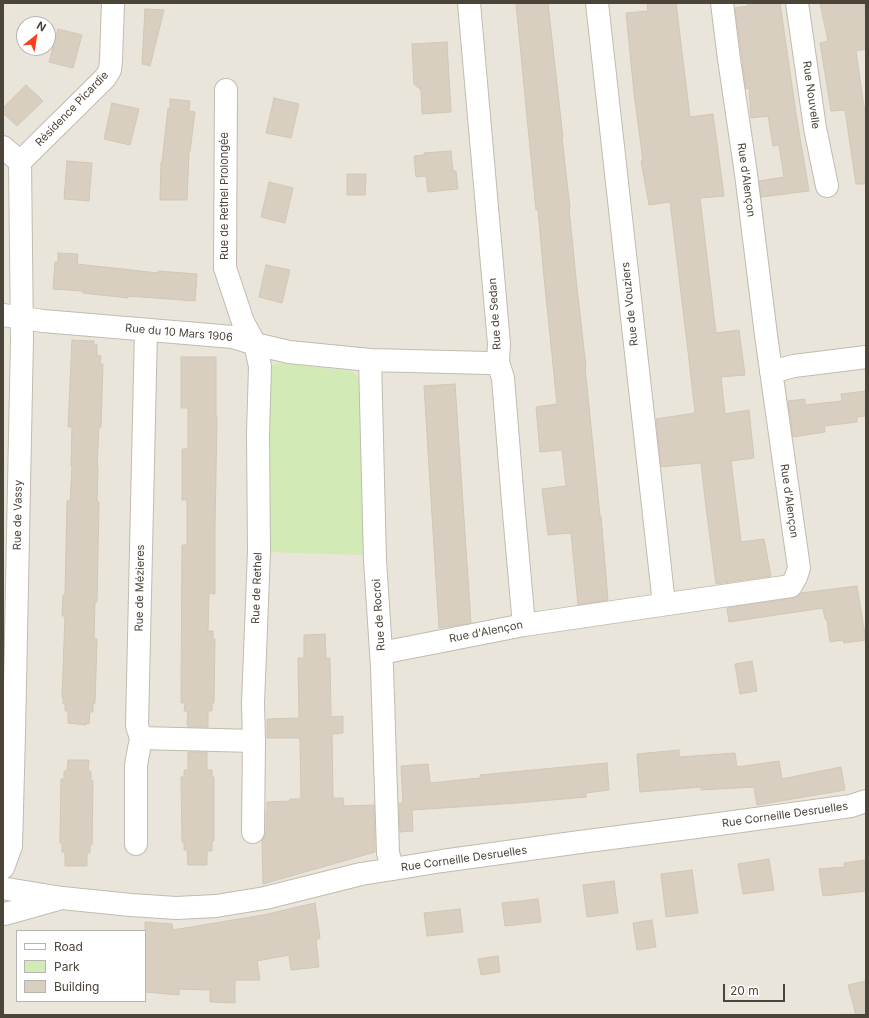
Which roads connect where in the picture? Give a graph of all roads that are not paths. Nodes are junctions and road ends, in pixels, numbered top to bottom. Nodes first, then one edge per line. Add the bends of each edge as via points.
1 (113, 3) edge
2 (469, 3) edge
3 (597, 3) edge
4 (722, 3) edge
5 (797, 3) edge
6 (226, 90) dead end
7 (3, 147) edge
8 (20, 162) junction
9 (828, 186) dead end
10 (12, 317) edge
11 (146, 330) junction
12 (255, 344) junction
13 (866, 357) edge
14 (370, 360) junction
15 (498, 362) junction
16 (772, 372) junction
17 (664, 604) junction
18 (524, 625) junction
19 (381, 653) junction
20 (8, 734) edge
21 (141, 738) junction
22 (254, 741) junction
23 (866, 801) edge
24 (253, 832) dead end
25 (136, 844) dead end
26 (3, 868) edge
27 (393, 869) junction
28 (5, 887) edge
29 (62, 898) junction
30 (4, 915) edge

1 - 8 street, Résidence Picardie via 110,70 105,78
2 - 15 street, Rue de Sedan via 499,344
3 - 17 street, Rue de Vouziers
4 - 16 street, Rue d'Alençon
5 - 9 street, Rue Nouvelle via 815,128
6 - 12 street, Rue de Rethel Prolongée via 225,268 243,322
7 - 8 street
8 - 10 street, Rue de Vassy
10 - 11 street, Rue du 10 Mars 1906
10 - 20 street, Rue de Vassy via 22,338
11 - 12 street, Rue du 10 Mars 1906 via 233,337
11 - 21 street, Rue de Mézieres via 137,726
12 - 14 street, Rue du 10 Mars 1906 via 289,352
12 - 22 street, Rue de Rethel via 260,366
13 - 16 street via 794,366
14 - 15 street, Rue du 10 Mars 1906
14 - 19 street, Rue de Rocroi
15 - 18 street, Rue de Sedan via 503,378
16 - 17 street, Rue d'Alençon via 799,568 796,577 791,586
17 - 18 street, Rue d'Alençon
18 - 19 street, Rue d'Alençon
19 - 27 street, Rue de Rocroi via 388,853
20 - 26 street, Rue de Vassy via 11,846
21 - 22 street
21 - 25 street, Rue de Mézieres via 136,765
22 - 24 street, Rue de Rethel
23 - 27 street, Rue Corneille Desruelles via 851,806
27 - 29 street, Rue Corneille Desruelles via 361,874 265,898 216,906 176,908
28 - 29 street, Rue Corneille Desruelles
28 - 30 street via 10,897
29 - 30 street, Rue Corneille Desruelles

